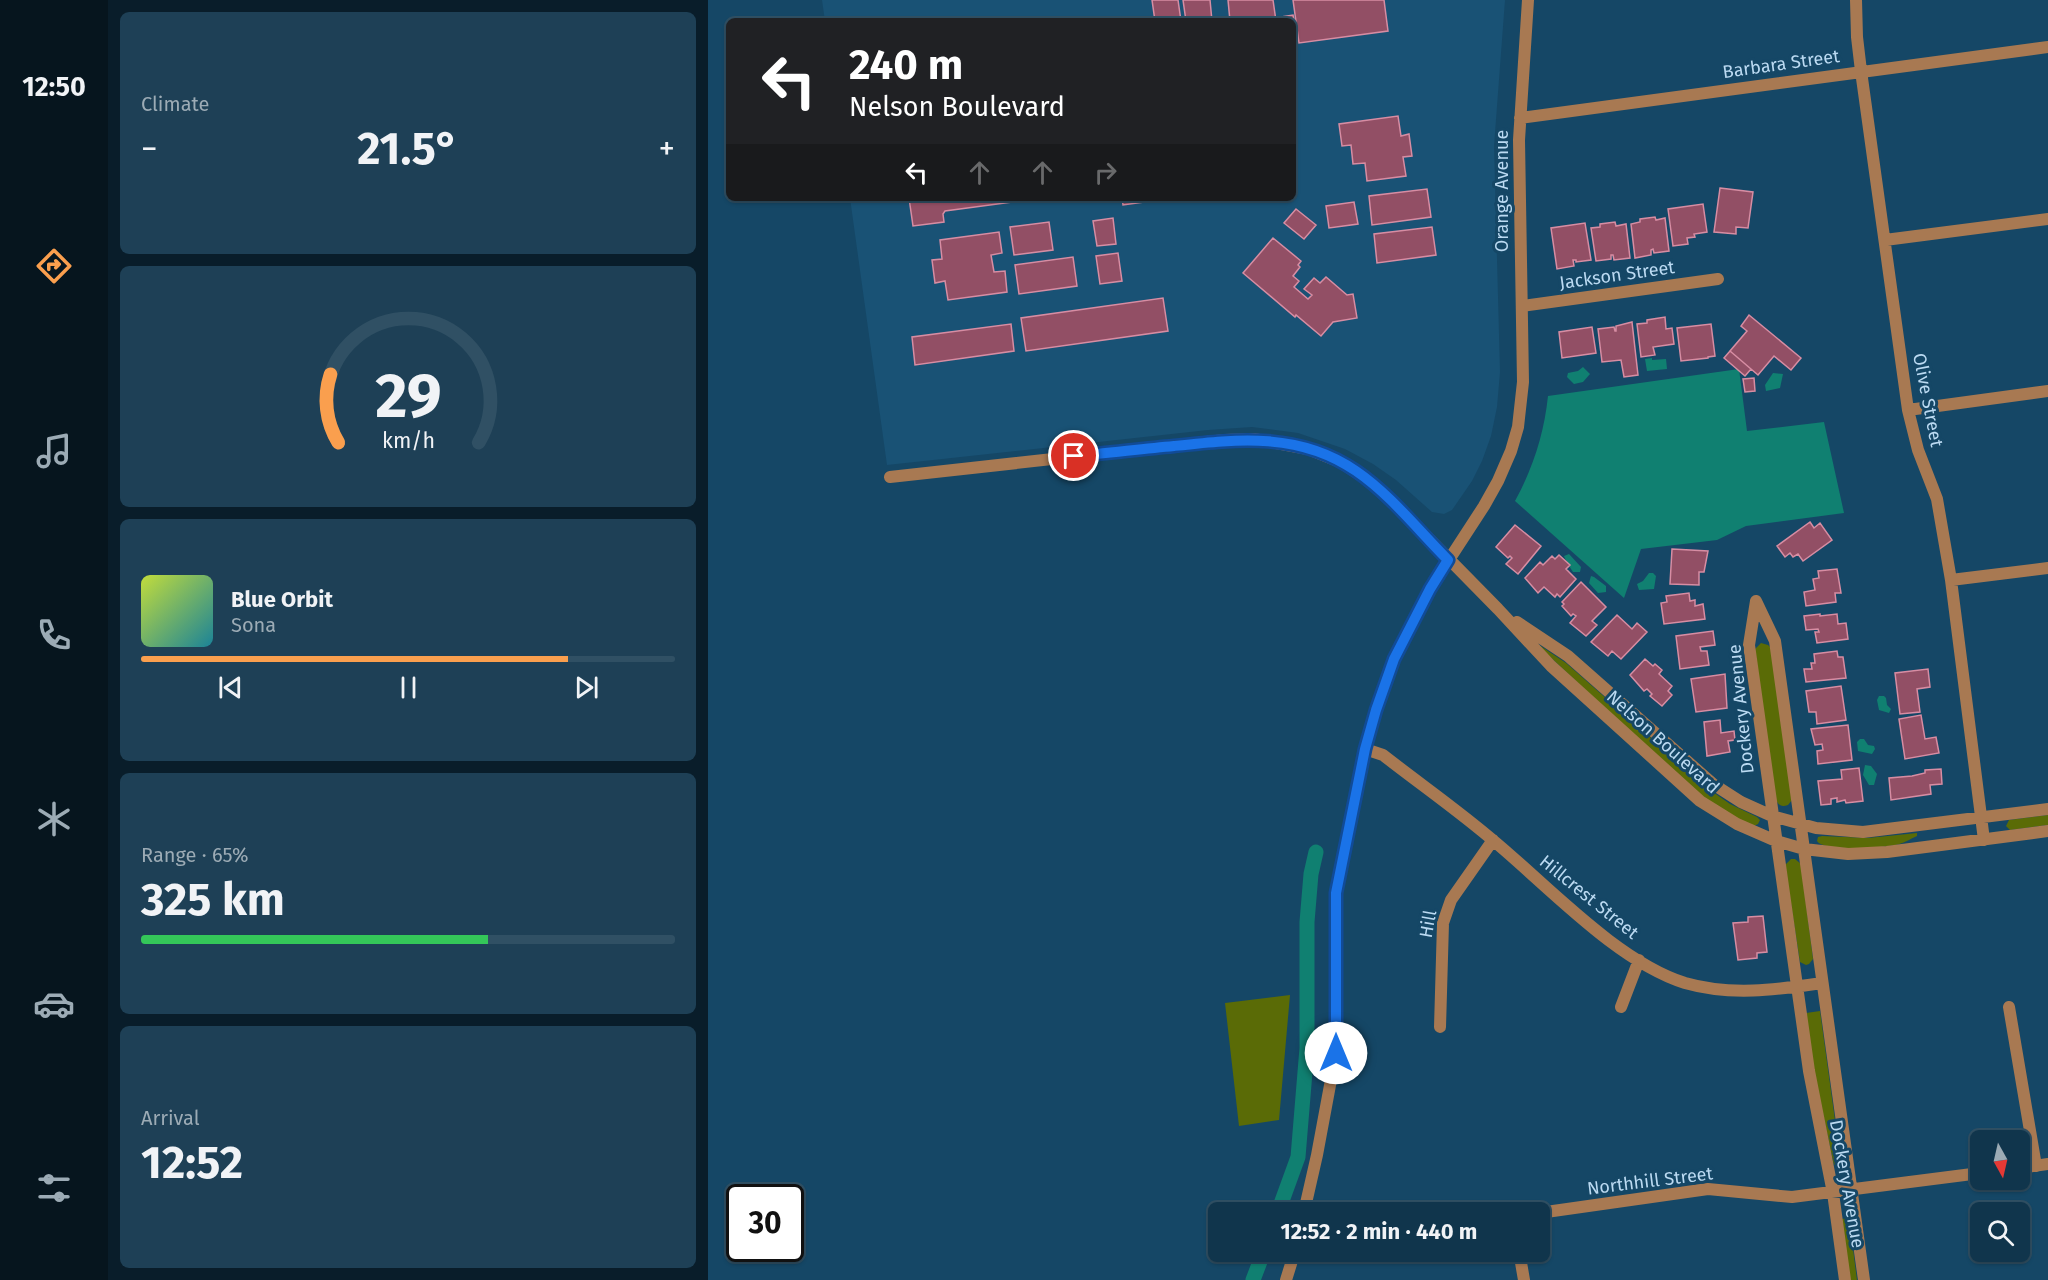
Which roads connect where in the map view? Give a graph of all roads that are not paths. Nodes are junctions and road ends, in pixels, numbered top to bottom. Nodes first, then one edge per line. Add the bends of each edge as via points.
1 (1528, 0) edge
2 (1856, 0) edge
3 (2048, 47) edge
4 (1861, 71) junction
5 (1520, 118) junction
6 (2048, 219) edge
7 (1885, 240) junction
8 (1718, 279) dead end
9 (1522, 306) junction
10 (2048, 391) edge
11 (1908, 410) junction
12 (890, 477) dead end
13 (1448, 560) junction
14 (2048, 568) edge
15 (1951, 580) junction
16 (1498, 609) junction
17 (1365, 749) junction
18 (2048, 809) edge
19 (1772, 816) junction
20 (1981, 818) junction
21 (1801, 825) junction
22 (2048, 831) edge
23 (1493, 840) junction
24 (1984, 840) junction
25 (1776, 841) junction
26 (1804, 849) junction
27 (1639, 960) junction
28 (1821, 983) junction
29 (1797, 987) junction
30 (1621, 1007) dead end
31 (2009, 1007) dead end
32 (1440, 1027) dead end
33 (2042, 1165) edge
34 (1970, 1174) edge
35 (1851, 1191) junction
36 (1833, 1193) junction
37 (1306, 1202) edge
38 (1550, 1211) edge
39 (1292, 1262) edge
40 (1522, 1262) edge
41 (1286, 1280) edge
42 (1524, 1280) edge
43 (1845, 1280) edge
44 (1864, 1280) edge

1 - 5 street, Orange Avenue
2 - 4 street, Olive Street
3 - 4 street, Barbara Street
4 - 5 street, Barbara Street
4 - 7 street, Olive Street
5 - 9 street, Orange Avenue
6 - 7 street
7 - 11 street, Olive Street
8 - 9 street, Jackson Street
9 - 13 street, Orange Avenue via 1523,382 1518,427 1505,466 1484,506
10 - 11 street
11 - 15 street, Olive Street via 1936,499
12 - 13 street, Nelson Boulevard via 1254,439 1325,455 1354,470 1386,495
13 - 16 street, Nelson Boulevard
13 - 17 street, Orange Avenue via 1394,659
14 - 15 street
15 - 20 street, Olive Street
16 - 19 street, Nelson Boulevard via 1568,656 1713,784
16 - 25 street, Nelson Boulevard via 1551,666 1700,801 1737,824
17 - 23 street, Hillcrest Street via 1383,755
17 - 37 street, Orange Avenue via 1336,893 1336,1053
18 - 20 street, Nelson Boulevard
19 - 21 street, Nelson Boulevard
19 - 21 street, Dockery Avenue via 1749,645 1756,602 1775,641
19 - 25 street, Dockery Avenue
20 - 21 street, Nelson Boulevard via 1863,832
20 - 24 street, Olive Street
21 - 26 street, Dockery Avenue
22 - 24 street, Nelson Boulevard
23 - 27 street, Hillcrest Street via 1604,937
23 - 32 street, Hill via 1451,900 1443,923
24 - 26 street, Nelson Boulevard via 1874,854
25 - 26 street, Nelson Boulevard
25 - 29 street, Dockery Avenue
26 - 28 street, Dockery Avenue
27 - 29 street, Hillcrest Street via 1660,973 1702,986 1736,991
27 - 30 street
28 - 29 street, Hillcrest Street
28 - 35 street, Dockery Avenue
29 - 36 street, Dockery Avenue
31 - 33 street
34 - 35 street, Northhill Street
35 - 36 street, Northhill Street
35 - 44 street, Dockery Avenue
36 - 38 street, Northhill Street via 1779,1197 1708,1189
36 - 43 street, Dockery Avenue
39 - 41 street
40 - 42 street

